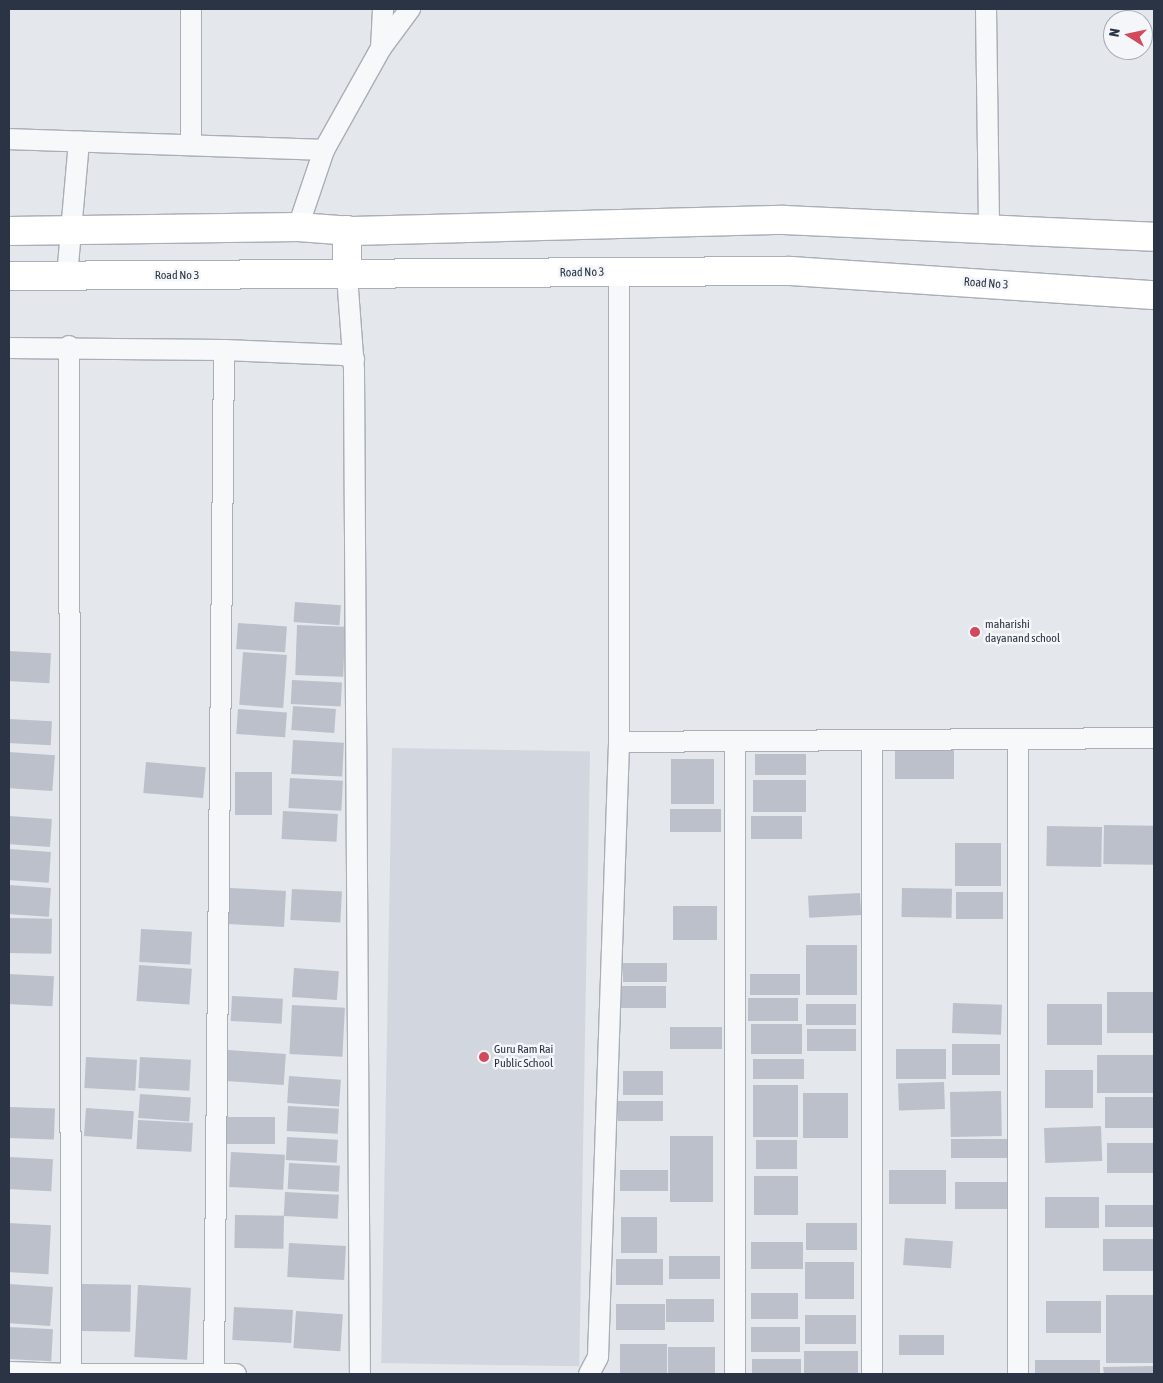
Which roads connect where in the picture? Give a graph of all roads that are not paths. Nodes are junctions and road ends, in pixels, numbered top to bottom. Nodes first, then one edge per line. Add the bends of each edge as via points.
1 (192, 9) edge
2 (383, 9) edge
3 (410, 9) edge
4 (986, 9) edge
5 (382, 48) junction
6 (9, 139) edge
7 (79, 142) junction
8 (191, 145) junction
9 (324, 150) junction
10 (298, 227) junction
11 (71, 230) junction
12 (347, 230) junction
13 (989, 230) junction
14 (9, 231) edge
15 (1154, 237) edge
16 (619, 273) junction
17 (9, 276) edge
18 (67, 276) junction
19 (347, 276) junction
20 (1154, 295) edge
21 (69, 346) junction
22 (9, 348) edge
23 (224, 350) junction
24 (354, 359) junction
25 (1154, 738) edge
26 (1018, 741) junction
27 (619, 742) junction
28 (735, 742) junction
29 (872, 742) junction
30 (9, 1372) edge
31 (71, 1374) edge
32 (78, 1374) edge
33 (214, 1374) edge
34 (236, 1374) edge
35 (360, 1374) edge
36 (589, 1374) edge
37 (735, 1374) edge
38 (872, 1374) edge
39 (1018, 1374) edge

1 - 8 street
2 - 5 street
3 - 5 street
4 - 13 street
5 - 9 street
6 - 7 street
7 - 8 street
7 - 11 street
8 - 9 street
9 - 10 street
10 - 11 street
10 - 12 street
11 - 14 street
11 - 18 street
12 - 13 street via 784,220
12 - 19 street
13 - 15 street
16 - 19 street, Road No 3
16 - 20 street, Road No 3 via 790,271
16 - 27 street
17 - 18 street, Road No 3
18 - 19 street, Road No 3
19 - 24 street
21 - 22 street
21 - 23 street
21 - 31 street
23 - 24 street via 344,355
23 - 33 street
24 - 35 street
25 - 26 street
26 - 29 street
26 - 39 street
27 - 28 street
27 - 36 street via 598,1357
28 - 29 street
28 - 37 street
29 - 38 street
30 - 31 street
32 - 33 street
33 - 34 street

